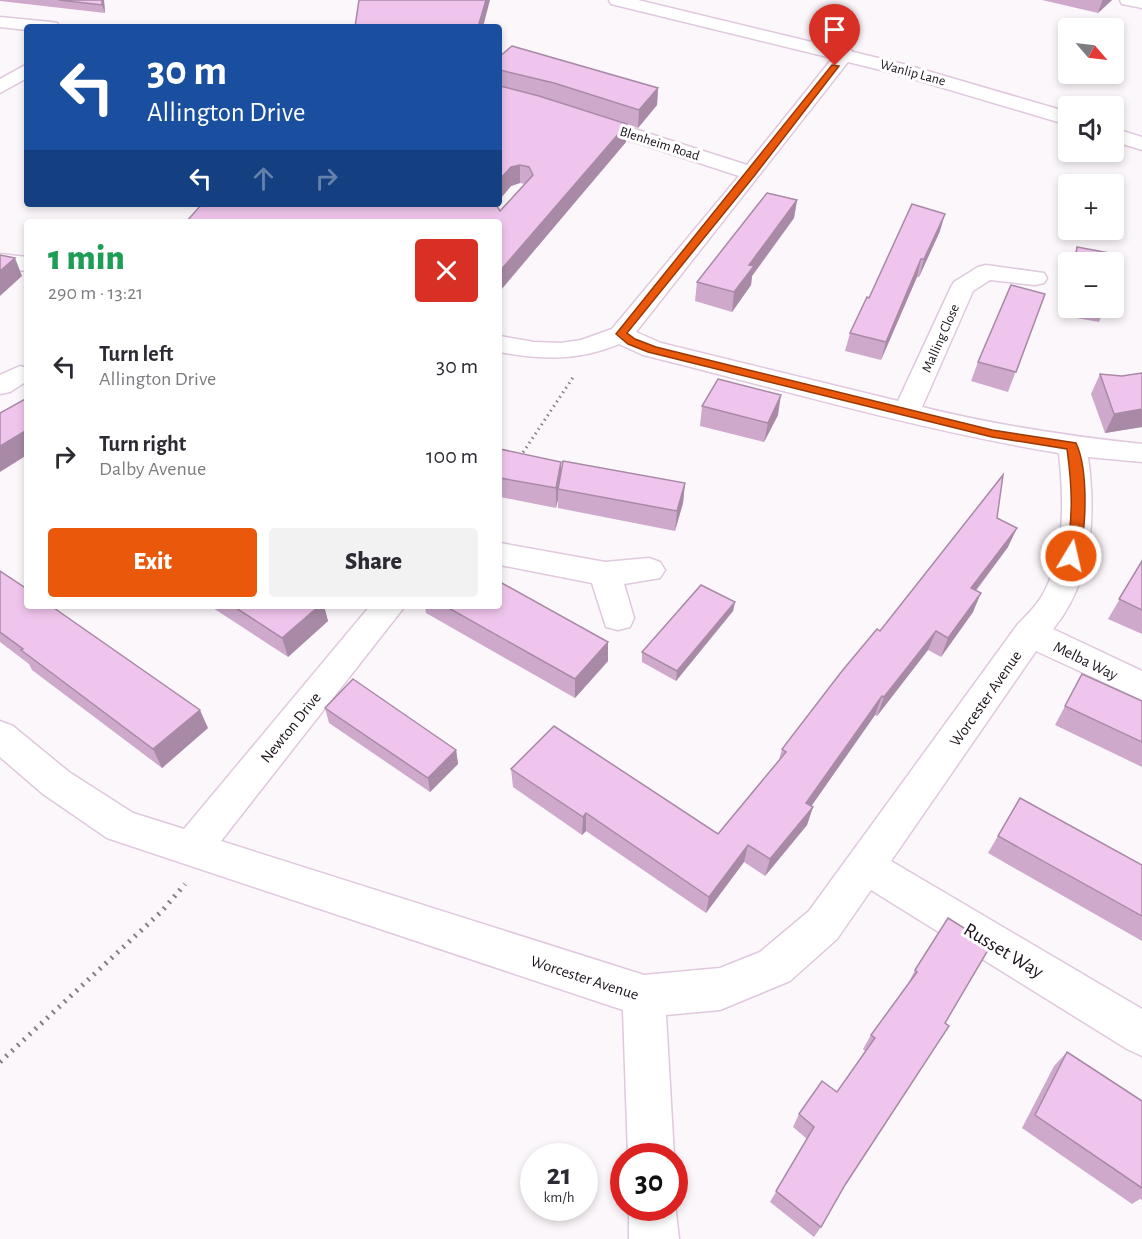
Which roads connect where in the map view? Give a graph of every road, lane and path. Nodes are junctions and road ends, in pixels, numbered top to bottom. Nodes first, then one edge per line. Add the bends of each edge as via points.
1 (617, 0) edge
2 (1128, 0) edge
3 (1142, 3) edge
4 (0, 22) edge
5 (24, 24) edge
6 (845, 54) junction
7 (24, 72) edge
8 (0, 87) edge
9 (502, 95) edge
10 (1058, 116) edge
11 (1124, 138) edge
12 (1142, 144) edge
13 (752, 173) junction
14 (0, 261) edge
15 (24, 264) edge
16 (1035, 278) dead end
17 (621, 334) junction
18 (502, 344) edge
19 (595, 345) junction
20 (906, 414) junction
21 (1072, 446) junction
22 (1142, 453) edge
23 (519, 459) edge
24 (502, 554) edge
25 (649, 570) dead end
26 (605, 574) junction
27 (387, 609) edge
28 (618, 618) dead end
29 (1030, 633) junction
30 (1142, 686) edge
31 (0, 736) edge
32 (201, 852) junction
33 (867, 867) junction
34 (645, 996) junction
35 (1142, 1034) edge
36 (0, 1062) edge
37 (651, 1143) edge
38 (653, 1221) edge
39 (654, 1239) edge

1 - 6 street, Wanlip Lane
2 - 3 street
4 - 5 street
6 - 10 street, Wanlip Lane
6 - 13 street
7 - 8 street
9 - 13 street, Blenheim Road
11 - 12 street
13 - 17 street
14 - 15 street
16 - 20 street, Malling Close via 978,266 963,287
17 - 19 street
17 - 20 street via 652,350
18 - 19 street via 566,352
19 - 23 path
20 - 21 street
21 - 22 street
21 - 29 street, Worcester Avenue via 1079,490 1068,572 1056,602
24 - 26 street
25 - 26 street
26 - 28 street
27 - 32 street, Newton Drive
29 - 30 street, Melba Way
29 - 33 street, Worcester Avenue
31 - 32 street, Worcester Avenue via 56,783 121,826
32 - 34 street, Worcester Avenue
32 - 36 path via 162,911
33 - 34 street, Worcester Avenue via 823,925 775,966 720,989
33 - 35 street, Russet Way
34 - 37 street
38 - 39 street

